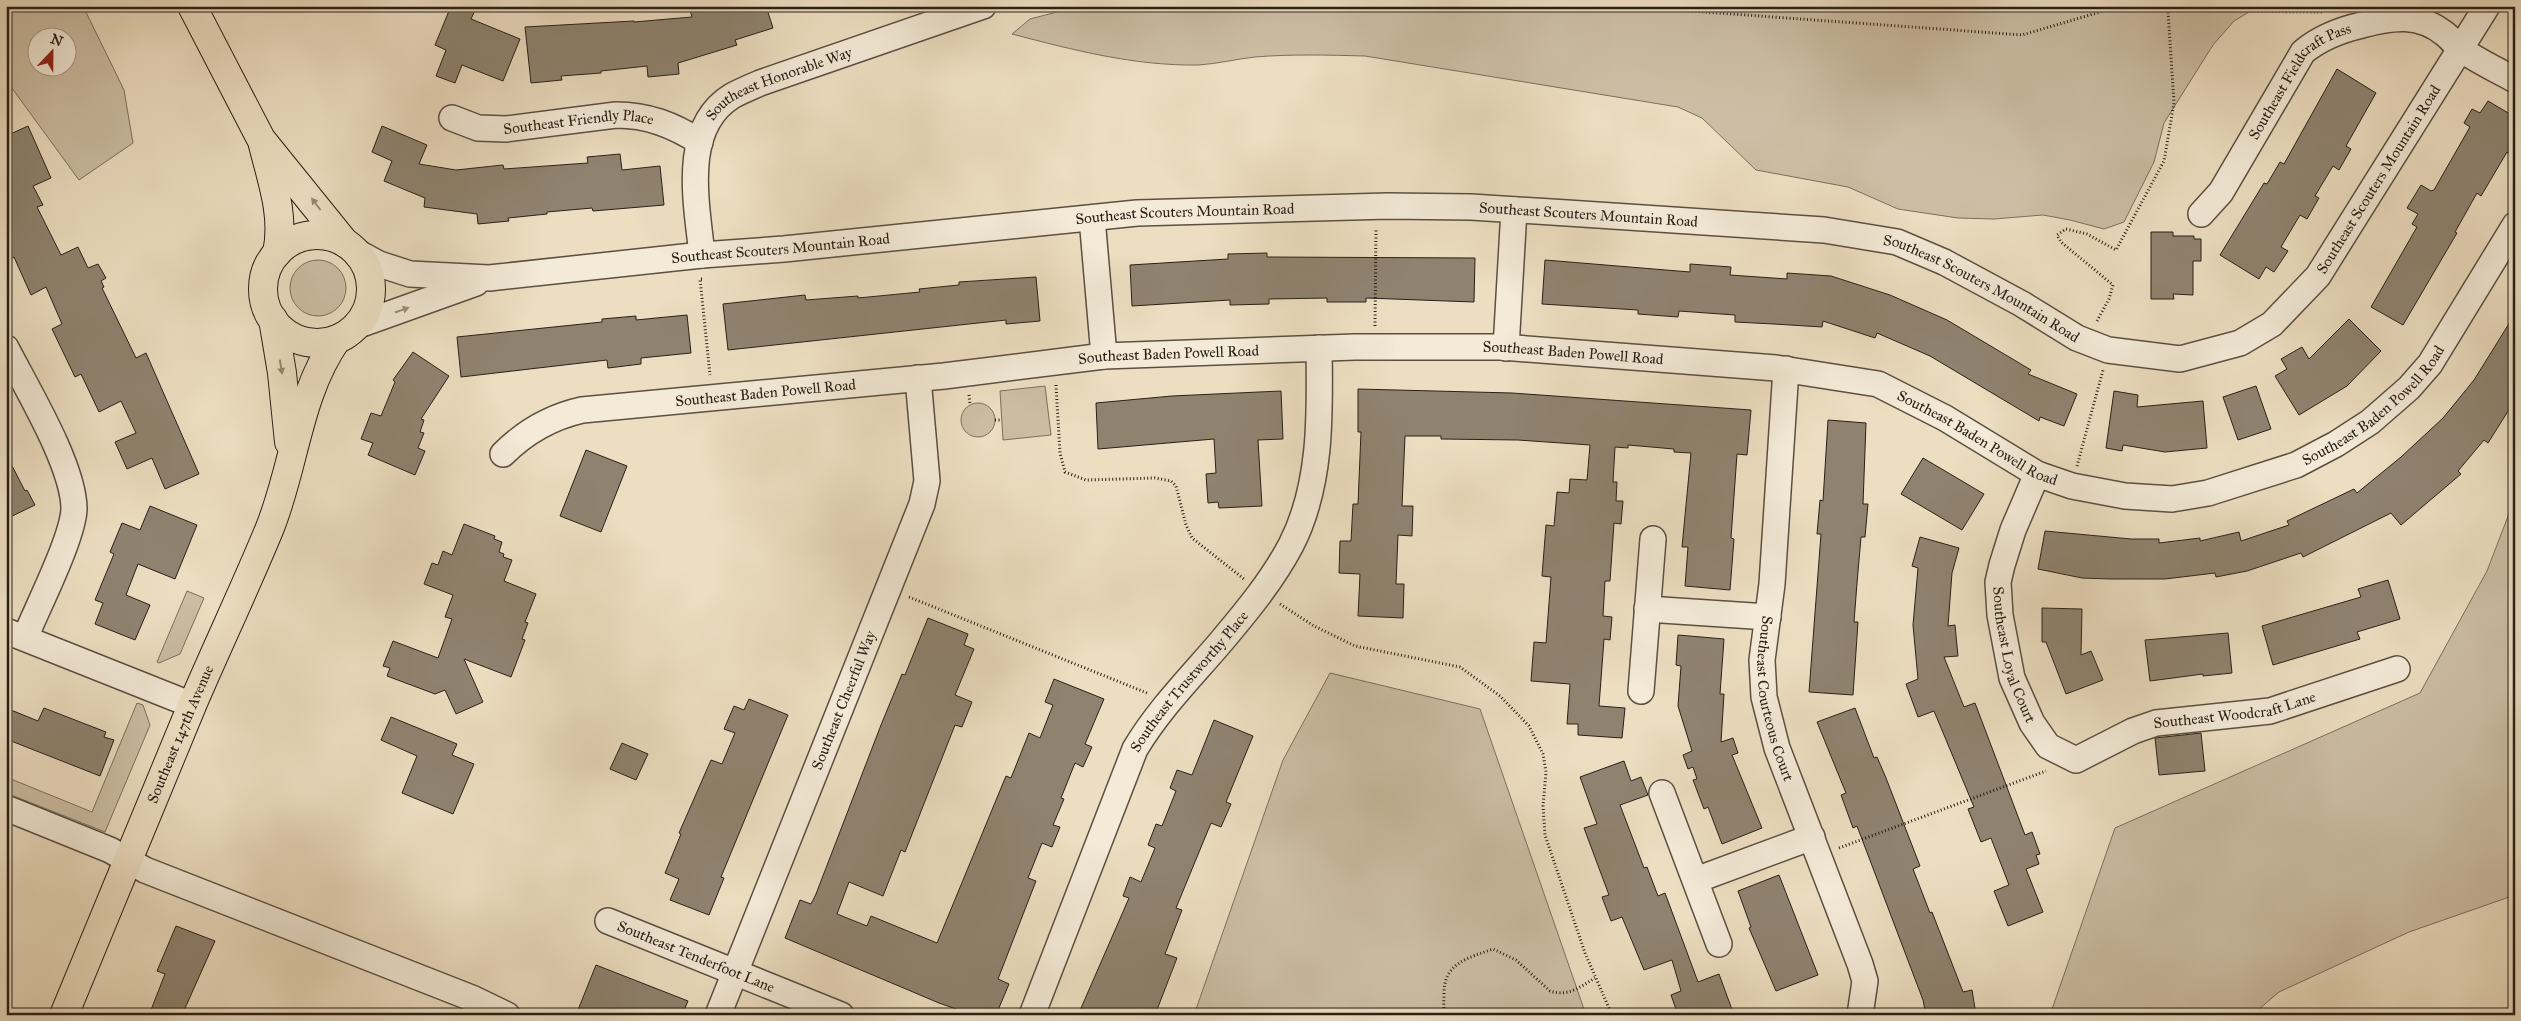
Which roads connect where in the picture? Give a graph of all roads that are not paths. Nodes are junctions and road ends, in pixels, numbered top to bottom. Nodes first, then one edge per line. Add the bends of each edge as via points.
1 (192, 6) edge
2 (983, 6) edge
3 (2487, 6) edge
4 (2462, 50) junction
5 (2515, 80) edge
6 (452, 118) dead end
7 (262, 139) junction
8 (700, 142) junction
9 (1514, 210) junction
10 (2201, 214) dead end
11 (1092, 218) junction
12 (2515, 225) edge
13 (350, 247) junction
14 (277, 253) junction
15 (702, 255) junction
16 (489, 278) junction
17 (273, 319) junction
18 (347, 332) junction
19 (6, 348) edge
20 (1319, 348) junction
21 (1506, 348) junction
22 (1104, 356) junction
23 (1786, 369) junction
24 (918, 378) junction
25 (291, 454) junction
26 (502, 454) dead end
27 (2037, 474) junction
28 (1653, 539) dead end
29 (1647, 608) junction
30 (1768, 617) junction
31 (15, 634) edge
32 (2397, 669) dead end
33 (1641, 691) dead end
34 (192, 706) junction
35 (2076, 760) joint
36 (1662, 793) dead end
37 (6, 808) edge
38 (1816, 846) junction
39 (129, 861) junction
40 (1696, 880) junction
41 (608, 921) dead end
42 (1719, 944) dead end
43 (735, 972) junction
44 (64, 1015) edge
45 (507, 1015) edge
46 (718, 1015) edge
47 (841, 1015) edge
48 (1032, 1015) edge
49 (1860, 1015) edge

1 - 7 main road
2 - 8 street, Southeast Honorable Way via 760,82 731,96 710,120
3 - 4 street, Southeast Scouters Mountain Road
4 - 5 street, Southeast Fieldcraft Pass
4 - 9 street, Southeast Scouters Mountain Road via 2318,276 2272,324 2240,343 2180,359 2108,350 2085,341 1944,262 1897,242 1824,230
4 - 10 street, Southeast Fieldcraft Pass via 2444,33 2423,21 2410,18 2395,18 2346,29 2314,43 2298,60 2221,192
6 - 8 street, Southeast Friendly Place via 478,128 506,130 631,115 680,129
13 -> 7 main road
7 - 14 main road via 279,208 281,231
8 - 15 street, Southeast Honorable Way via 695,164
9 - 11 street, Southeast Scouters Mountain Road via 1376,206 1137,213
9 - 21 street
11 - 15 street, Southeast Scouters Mountain Road
11 - 22 street
12 - 27 street, Southeast Baden Powell Road via 2430,364 2409,388 2370,422 2296,465 2208,493 2172,499 2125,496 2072,486
13 - 14 main road via 328,236 310,236 292,242
13 - 16 street, Southeast Scouters Mountain Road via 379,264 410,274
13 - 18 main road via 366,266 370,284 366,310
14 - 17 main road via 266,270 263,291
15 - 16 street, Southeast Scouters Mountain Road
18 -> 16 street, Southeast Scouters Mountain Road
17 - 18 main road via 290,336 302,340 314,342
17 -> 25 main road, Southeast 147th Avenue
18 - 25 main road, Southeast 147th Avenue via 314,378
19 - 31 street via 61,458 71,486 74,511 68,536
20 - 21 street, Southeast Baden Powell Road
20 - 22 street, Southeast Baden Powell Road
20 - 48 street, Southeast Trustworthy Place via 1316,460 1306,504 1292,543 1261,592 1168,701 1135,749
21 - 23 street, Southeast Baden Powell Road
22 - 24 street, Southeast Baden Powell Road
23 - 27 street, Southeast Baden Powell Road via 1878,384 1945,418
23 - 30 street, Southeast Courteous Court
24 - 26 street, Southeast Baden Powell Road via 582,410 563,414 529,432
24 - 43 street, Southeast Cheerful Way via 927,481 922,504
25 - 34 main road, Southeast 147th Avenue via 281,498 269,530
27 - 35 street, Southeast Loyal Court via 2002,565 1998,582 2000,615 2012,678 2032,723 2048,746
28 - 29 street
29 - 30 street
29 - 33 street
30 - 38 street, Southeast Courteous Court via 1762,660 1764,697 1777,748
31 - 34 street
32 - 35 street, Southeast Woodcraft Lane via 2270,711 2156,723
34 - 39 main road, Southeast 147th Avenue
36 - 40 street
37 - 39 street via 110,850
38 - 40 street
38 - 49 street, Southeast Courteous Court via 1865,982
39 - 44 main road, Southeast 147th Avenue
39 - 45 street
40 - 42 street
41 - 43 street, Southeast Tenderfoot Lane
43 - 46 street, Southeast Cheerful Way
43 - 47 street, Southeast Tenderfoot Lane

